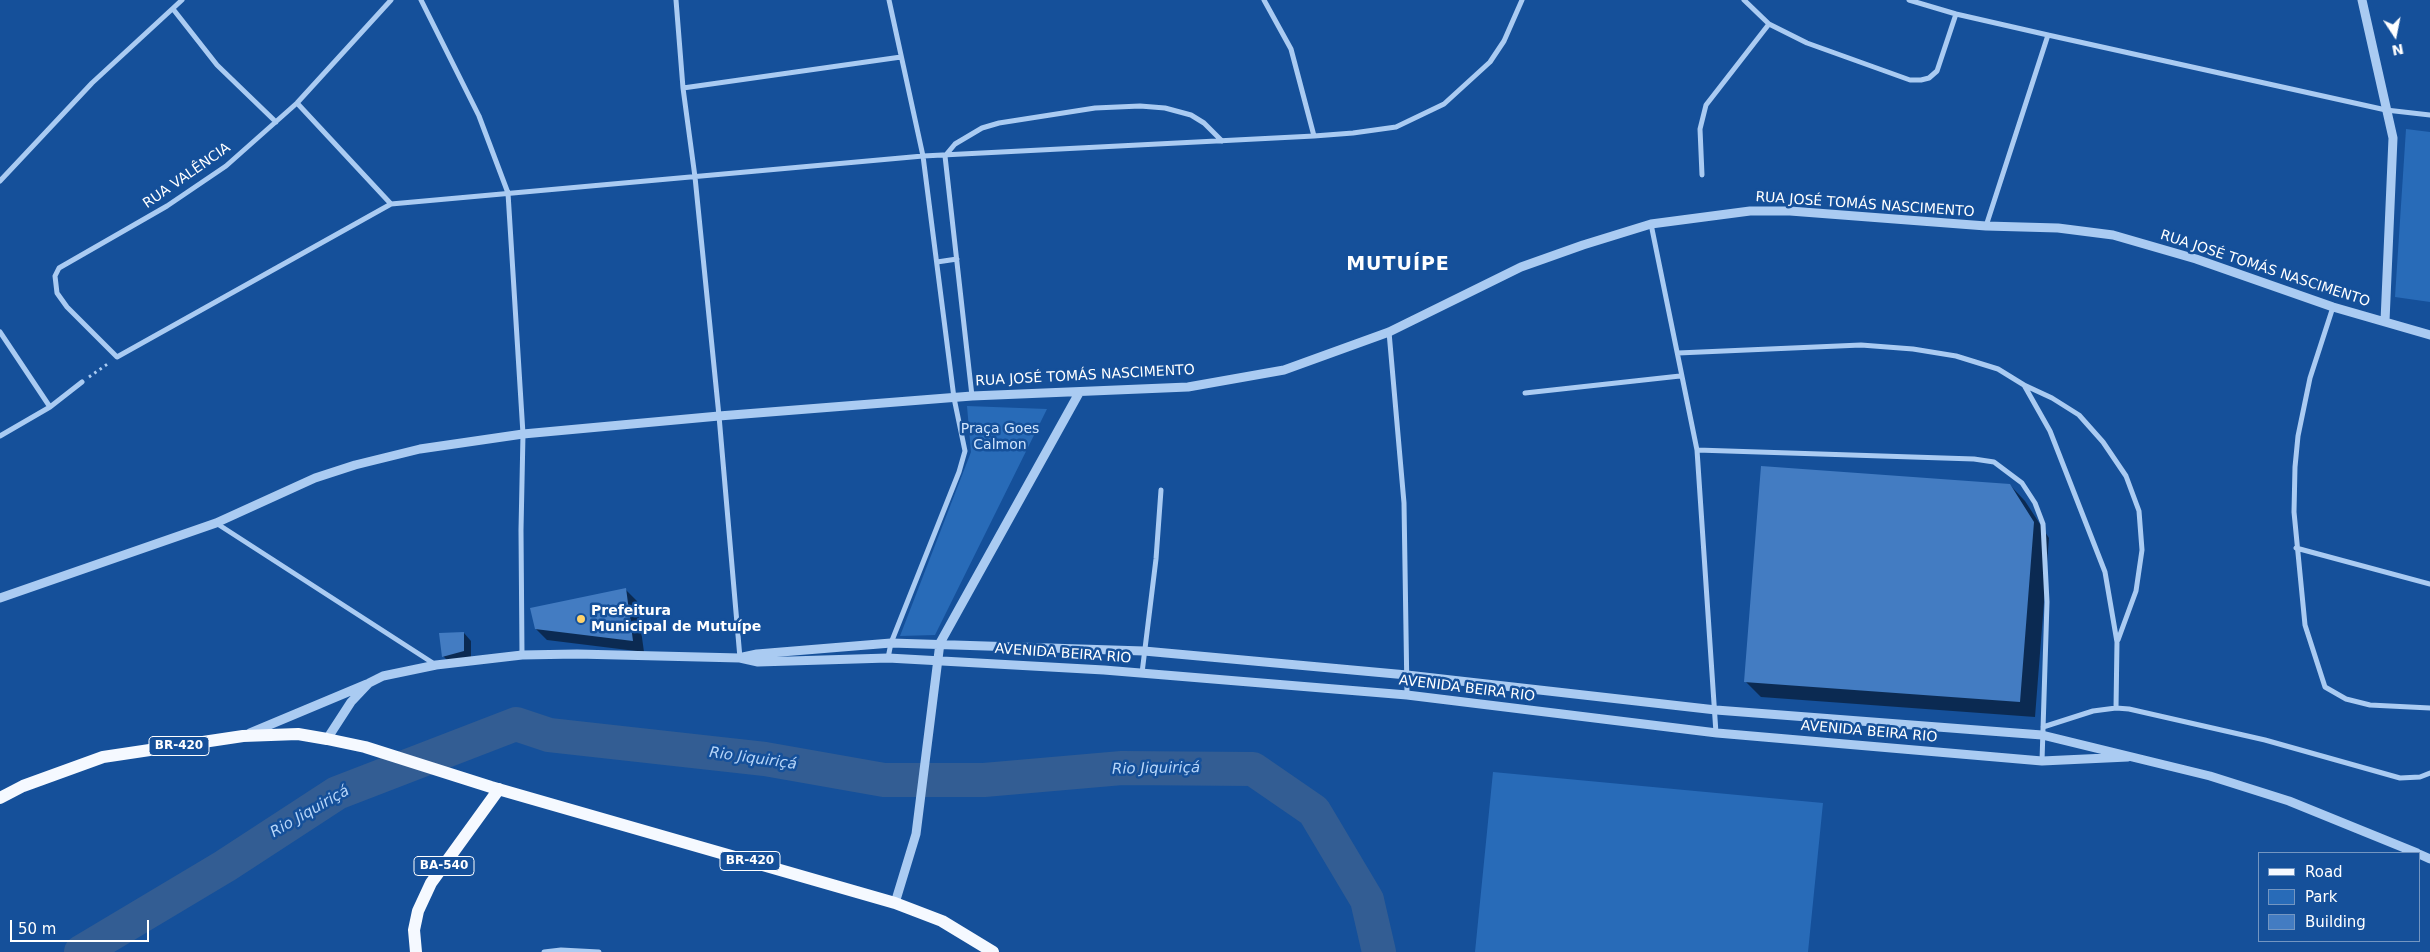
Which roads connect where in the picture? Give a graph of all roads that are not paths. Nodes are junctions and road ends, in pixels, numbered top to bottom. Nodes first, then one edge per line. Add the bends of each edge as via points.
1 (182, 0) edge
2 (391, 0) edge
3 (421, 0) edge
4 (676, 0) edge
5 (889, 0) edge
6 (1264, 0) edge
7 (1522, 0) edge
8 (1744, 0) edge
9 (1909, 0) edge
10 (2362, 0) edge
11 (173, 9) junction
12 (1956, 14) junction
13 (1769, 24) junction
14 (2048, 36) junction
15 (901, 57) junction
16 (683, 88) junction
17 (297, 103) junction
18 (2386, 110) junction
19 (2430, 115) edge
20 (276, 122) junction
21 (1314, 136) junction
22 (1222, 141) junction
23 (923, 156) junction
24 (945, 156) junction
25 (1702, 175) dead end
26 (695, 177) junction
27 (0, 181) edge
28 (508, 193) junction
29 (391, 204) junction
30 (1651, 224) junction
31 (1986, 226) junction
32 (957, 259) junction
33 (937, 262) junction
34 (2333, 308) junction
35 (2385, 321) junction
36 (0, 332) edge
37 (1389, 332) junction
38 (2430, 334) edge
39 (1678, 353) junction
40 (1680, 376) junction
41 (82, 382) road end
42 (2024, 385) junction
43 (1079, 392) junction
44 (1525, 394) dead end
45 (972, 396) junction
46 (954, 398) junction
47 (50, 407) junction
48 (719, 416) junction
49 (523, 434) junction
50 (0, 436) edge
51 (1697, 450) junction
52 (1161, 490) dead end
53 (216, 523) junction
54 (2296, 548) junction
55 (2430, 584) edge
56 (0, 598) edge
57 (2118, 642) junction
58 (891, 643) junction
59 (940, 643) junction
60 (1144, 651) junction
61 (522, 655) junction
62 (740, 658) junction
63 (888, 658) junction
64 (937, 660) junction
65 (436, 666) junction
66 (1142, 673) junction
67 (1407, 674) junction
68 (369, 683) junction
69 (1407, 695) junction
70 (2116, 708) junction
71 (2430, 708) edge
72 (1716, 710) junction
73 (2043, 731) junction
74 (1716, 733) junction
75 (243, 736) junction
76 (327, 739) junction
77 (2128, 757) junction
78 (2042, 761) junction
79 (2430, 773) edge
80 (495, 788) junction
81 (0, 798) edge
82 (2413, 852) edge
83 (895, 903) junction
84 (416, 952) edge
85 (544, 952) edge
86 (599, 952) edge
87 (993, 952) edge

1 - 11 street
2 - 17 street, RUA VALÊNCIA
3 - 28 street via 480,116
4 - 16 street
5 - 15 street
6 - 21 street via 1291,50
7 - 21 street via 1504,41 1490,62 1444,104 1396,127
8 - 13 street
9 - 12 street
10 - 18 street
11 - 20 street via 217,65
11 - 27 street via 92,83
12 - 13 street via 1937,71 1921,80 1910,80
12 - 14 street
13 - 25 street via 1706,105 1700,129
14 - 18 street
14 - 31 street
15 - 16 street
15 - 23 street
16 - 26 street
17 - 20 street, RUA VALÊNCIA
17 - 29 street
18 - 19 street
18 - 35 street via 2392,138
20 - 29 street, RUA VALÊNCIA via 226,166 167,206 59,268 55,276 57,293 117,357
21 - 22 street
22 - 24 street
22 - 24 street via 1191,115 1165,108 1094,108 982,128 955,144
23 - 24 street
23 - 26 street
23 - 33 street
24 - 32 street
26 - 28 street
26 - 48 street
28 - 29 street
28 - 49 street
30 - 31 street, RUA JOSÉ TOMÁS NASCIMENTO via 1750,211 1790,211
30 - 37 street, RUA JOSÉ TOMÁS NASCIMENTO via 1583,244 1521,268
30 - 39 street
31 - 34 street, RUA JOSÉ TOMÁS NASCIMENTO via 2058,228 2113,235 2196,259
32 - 33 street
32 - 45 street
33 - 46 street
34 - 35 street, RUA JOSÉ TOMÁS NASCIMENTO
34 - 54 street via 2310,378 2298,436 2294,512
35 - 38 street, RUA JOSÉ TOMÁS NASCIMENTO
36 - 47 street
37 - 43 street, RUA JOSÉ TOMÁS NASCIMENTO via 1284,370 1188,387
37 - 67 street via 1404,503
39 - 40 street
39 - 42 street via 1861,345 1912,348 1956,356 1998,369
40 - 44 street
40 - 51 street
41 - 47 street
42 - 57 street via 2050,431 2105,572
42 - 57 street via 2079,416 2108,449 2133,493 2139,511 2142,550 2136,590
43 - 45 street, RUA JOSÉ TOMÁS NASCIMENTO
43 - 59 street
45 - 46 street, RUA JOSÉ TOMÁS NASCIMENTO
46 - 48 street, RUA JOSÉ TOMÁS NASCIMENTO
46 - 58 street via 965,451
47 - 50 street
48 - 49 street, RUA JOSÉ TOMÁS NASCIMENTO
48 - 62 street
49 - 53 street, RUA JOSÉ TOMÁS NASCIMENTO via 420,449 355,465 279,493
49 - 61 street via 520,530
51 - 72 street
51 - 73 street via 1974,459 1994,462 2022,483 2035,502 2043,524 2048,602
52 - 60 street
53 - 56 street, RUA JOSÉ TOMÁS NASCIMENTO
53 - 65 street
54 - 55 street
54 - 71 street via 2304,625 2325,687 2346,699 2370,705
57 - 70 street
58 - 59 street, AVENIDA BEIRA RIO
58 - 62 street, AVENIDA BEIRA RIO
58 - 63 street
59 - 60 street, AVENIDA BEIRA RIO
59 - 64 street
60 - 66 street
60 - 67 street, AVENIDA BEIRA RIO
61 - 62 street
61 - 65 street
62 - 63 street, AVENIDA BEIRA RIO via 758,662
63 - 64 street, AVENIDA BEIRA RIO
64 - 66 street, AVENIDA BEIRA RIO
64 - 83 street via 916,834
65 - 68 street via 393,674
66 - 69 street, AVENIDA BEIRA RIO
67 - 69 street
67 - 72 street, AVENIDA BEIRA RIO
68 - 75 street
68 - 76 street via 351,702
69 - 74 street, AVENIDA BEIRA RIO
70 - 73 street via 2080,714
70 - 79 street via 2265,740 2400,778
72 - 73 street, AVENIDA BEIRA RIO
72 - 74 street
73 - 77 street, AVENIDA BEIRA RIO
73 - 78 street
74 - 78 street, AVENIDA BEIRA RIO
75 - 76 main road, BR-420 via 291,734
75 - 81 main road, BR-420 via 103,756
76 - 80 main road, BR-420 via 365,747
77 - 78 street, AVENIDA BEIRA RIO
77 - 82 street via 2210,776 2290,801
80 - 83 main road, BR-420
80 - 84 main road, BA-540 via 431,883 418,911 414,930
83 - 87 main road, BR-420 via 942,921
85 - 86 street

